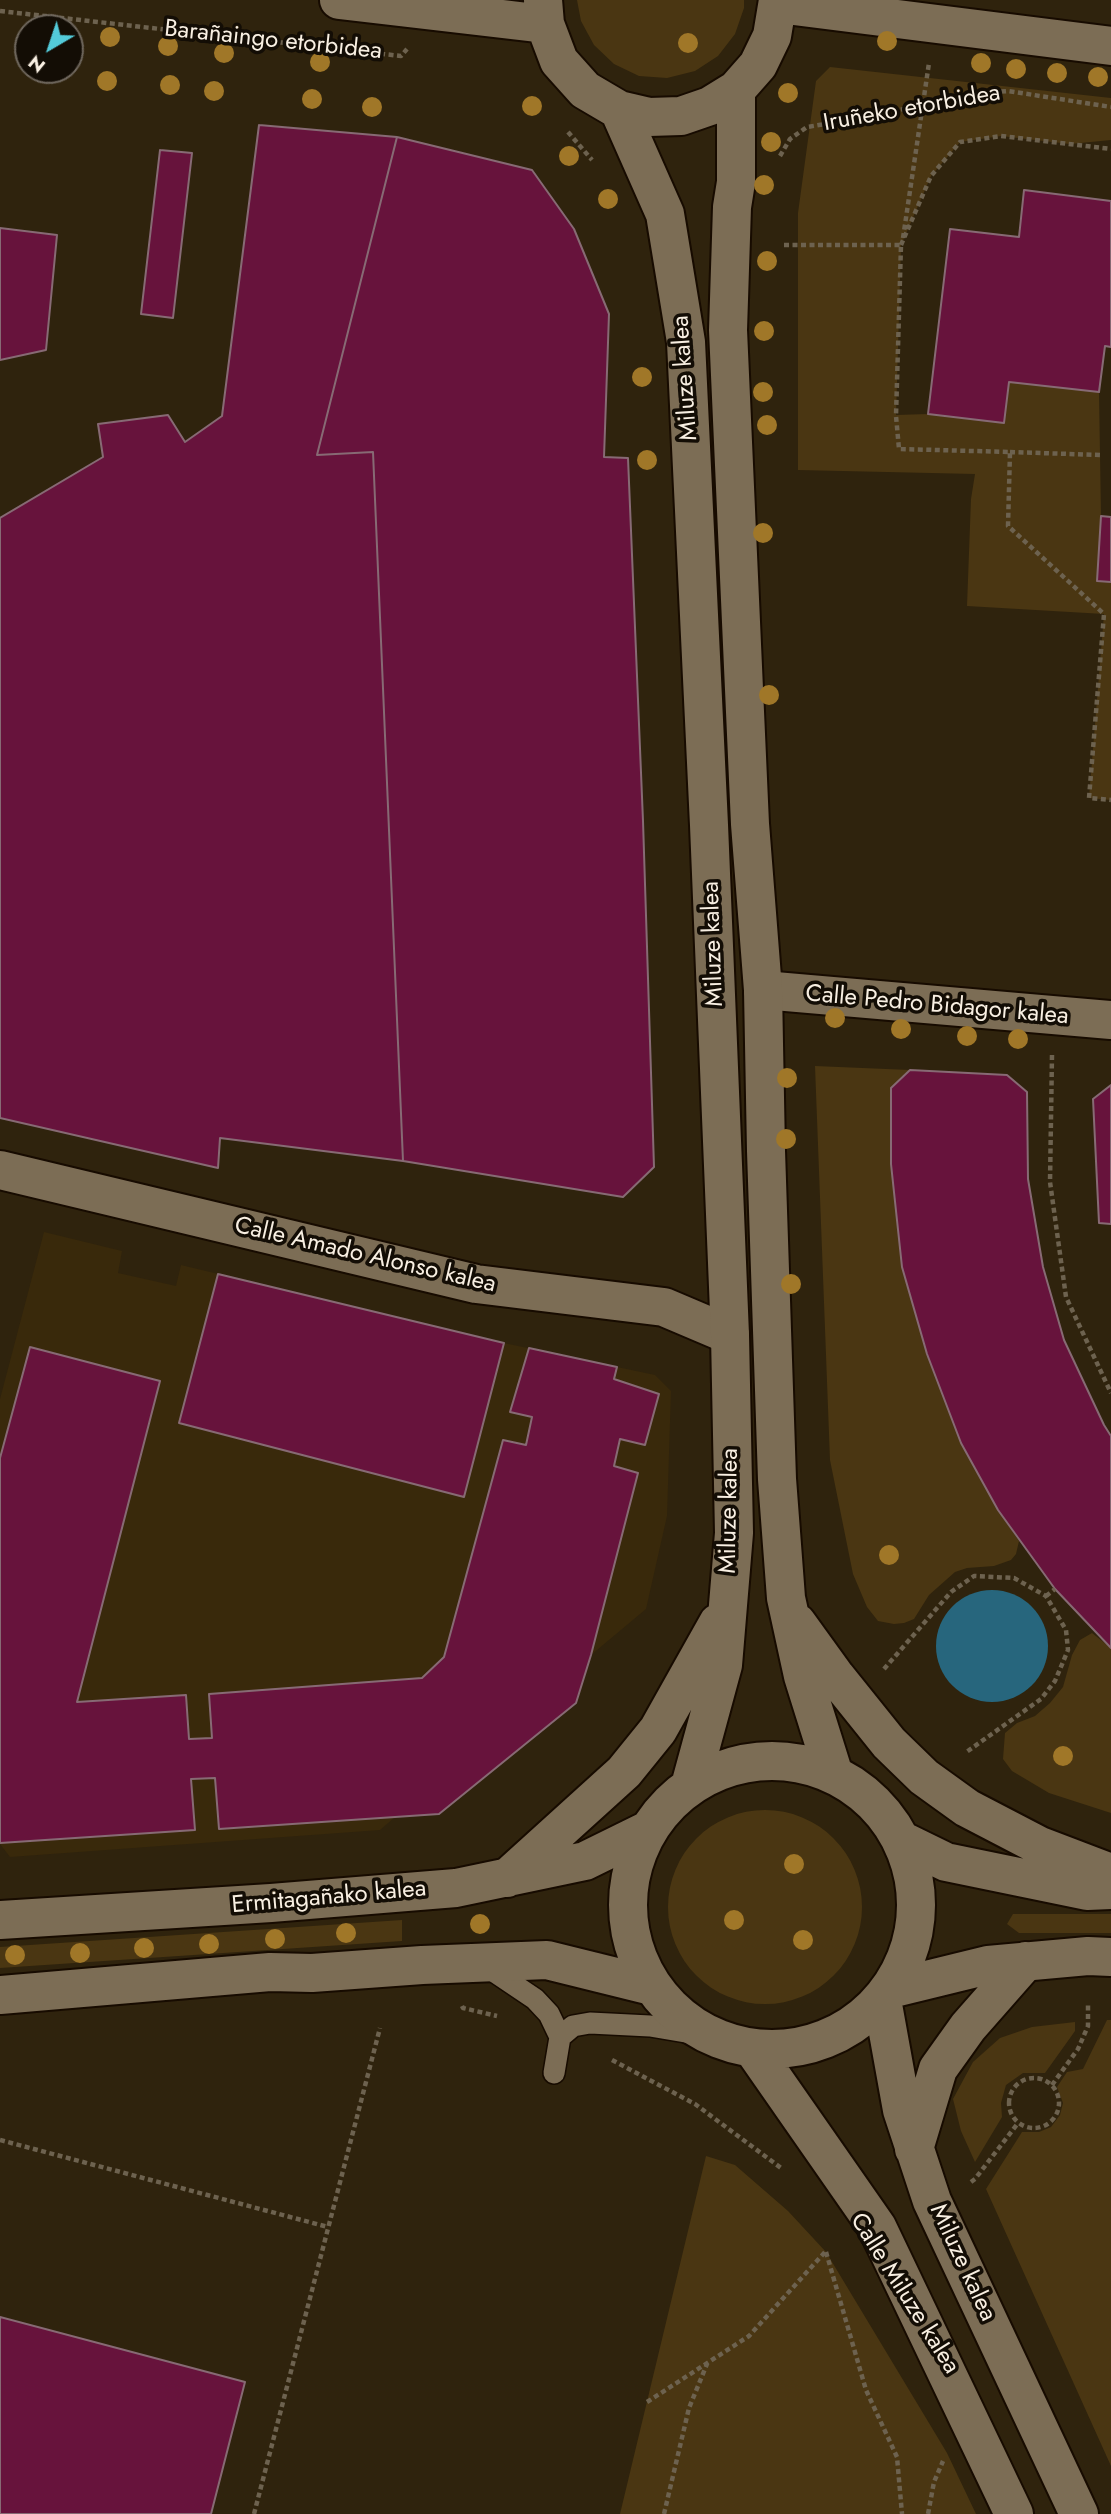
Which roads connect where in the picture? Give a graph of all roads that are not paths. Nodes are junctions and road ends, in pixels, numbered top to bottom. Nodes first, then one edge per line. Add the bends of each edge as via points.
1 (339, 0) edge
2 (778, 2) edge
3 (544, 12) edge
4 (1111, 46) edge
5 (736, 90) junction
6 (619, 110) junction
7 (763, 990) junction
8 (1111, 1020) edge
9 (0, 1170) edge
10 (730, 1335) junction
11 (726, 1609) junction
12 (789, 1612) junction
13 (834, 1775) junction
14 (690, 1786) junction
15 (648, 1830) junction
16 (901, 1840) junction
17 (1111, 1873) edge
18 (507, 1878) junction
19 (1111, 1890) edge
20 (0, 1920) edge
21 (1111, 1957) edge
22 (1026, 1961) junction
23 (481, 1963) junction
24 (652, 1986) junction
25 (886, 1994) junction
26 (0, 1995) edge
27 (709, 2035) junction
28 (560, 2037) junction
29 (753, 2049) junction
30 (554, 2073) dead end
31 (914, 2148) junction
32 (1014, 2514) edge
33 (1079, 2514) edge

1 - 3 main road, Barañaingo etorbidea
2 - 4 main road
2 - 5 main road via 772,36 758,65
3 - 6 main road via 559,61 585,90
5 - 6 main road via 710,107 681,116 649,117
5 - 7 main road, Miluze kalea via 729,330 750,824
6 - 10 main road, Miluze kalea via 665,214 686,342
7 - 8 main road, Calle Pedro Bidagor kalea
7 - 12 main road, Miluze kalea via 777,1479
9 - 10 main road, Calle Amado Alonso kalea via 476,1284 664,1307
10 - 11 main road, Miluze kalea via 734,1533
11 - 14 main road, Miluze kalea via 723,1665
11 - 18 main road via 658,1730 624,1772
12 - 13 main road, Miluze kalea via 803,1676
12 - 17 main road via 835,1677 923,1777 967,1808 1040,1846
13 - 14 main road via 798,1763 760,1761 723,1769
13 - 16 main road via 872,1802
14 - 15 main road
15 - 18 main road, Ermitagañako kalea via 585,1861
15 - 24 main road via 630,1875 628,1924
16 - 19 main road via 946,1862 1087,1891
16 - 25 main road via 914,1877 916,1916 908,1955
18 - 20 main road, Ermitagañako kalea via 456,1888
21 - 22 main road
22 - 25 main road via 988,1965
22 - 31 main road via 938,2069
23 - 24 main road via 547,1960
23 - 26 main road via 270,1972
23 - 28 lane via 535,1999
24 - 27 main road via 677,2015
25 - 29 main road via 863,2018 830,2038 792,2049
25 - 31 main road, Miluze kalea via 902,2110
27 - 28 lane via 590,2023 573,2026
27 - 29 main road
28 - 30 lane
29 - 32 main road via 877,2227
31 - 33 main road, Miluze kalea via 932,2201

